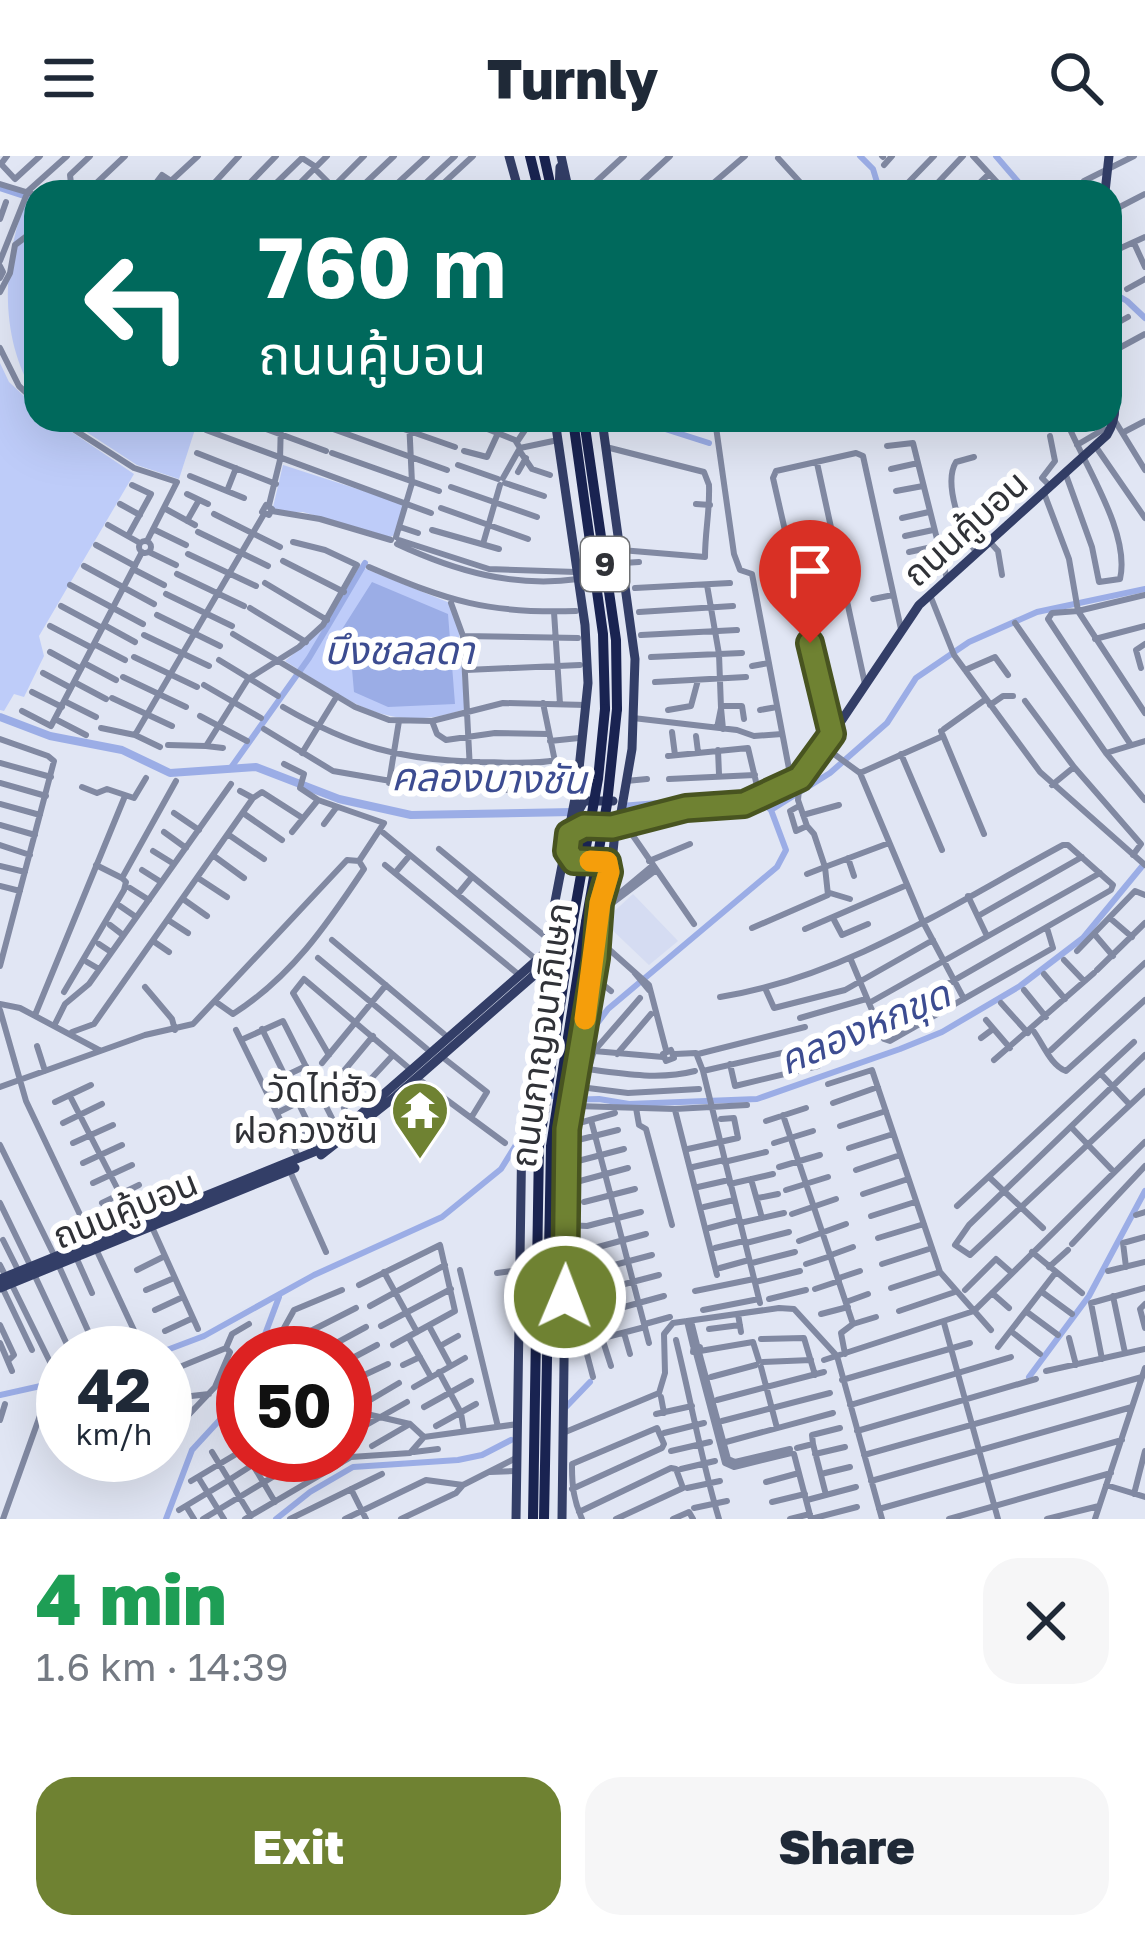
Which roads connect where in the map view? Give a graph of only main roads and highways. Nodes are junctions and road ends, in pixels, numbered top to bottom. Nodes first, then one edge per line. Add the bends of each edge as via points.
1 (557, 432) edge
2 (575, 432) edge
3 (586, 432) edge
4 (604, 432) edge
5 (1107, 432) edge
6 (611, 709) junction
7 (585, 768) junction
8 (625, 774) junction
9 (623, 800) junction
10 (579, 812) junction
11 (619, 826) junction
12 (571, 856) junction
13 (610, 860) junction
14 (605, 903) junction
15 (552, 945) junction
16 (596, 958) junction
17 (538, 963) junction
18 (524, 979) junction
19 (548, 980) junction
20 (541, 993) junction
21 (536, 1036) junction
22 (415, 1073) junction
23 (545, 1146) junction
24 (246, 1185) junction
25 (95, 1246) junction
26 (57, 1261) junction
27 (33, 1270) junction
28 (4, 1283) edge
29 (516, 1519) edge
30 (533, 1519) edge
31 (544, 1519) edge
32 (562, 1519) edge

1 - 7 main road via 587,653
2 - 6 highway, ถนนกาญจนาภิเษก / 9
3 - 6 highway, ถนนกาญจนาภิเษก / 9 via 616,640
4 - 8 main road via 634,659
5 - 11 main road, ถนนคู้บอน via 929,595 798,781 738,810
6 - 23 highway, ถนนกาญจนาภิเษก / 9, bridge via 615,754 579,921
7 - 8 main road
7 - 10 main road
8 - 9 main road
9 - 10 main road
9 - 11 main road
10 - 11 main road, ถนนคู้บอน
10 - 12 main road, ถนนคู้บอน
11 - 13 main road
12 - 13 main road
12 - 15 main road, ถนนคู้บอน
13 - 14 main road
14 - 16 main road
14 - 16 main road
15 - 17 main road, ถนนคู้บอน
15 - 19 main road
16 - 32 main road via 567,1129
17 - 18 main road, ถนนคู้บอน
17 - 19 main road
17 - 20 main road
18 - 20 main road
18 - 22 main road, ถนนคู้บอน
18 - 22 main road, ถนนคู้บอน
19 - 21 main road
20 - 21 main road
21 - 29 main road via 520,1177
22 - 24 main road, ถนนคู้บอน via 321,1149
22 - 24 main road, ถนนคู้บอน via 337,1146
23 - 30 highway, ถนนกาญจนาภิเษก / 9
23 - 31 highway, ถนนกาญจนาภิเษก / 9
24 - 25 main road, ถนนคู้บอน
25 - 26 main road, ถนนคู้บอน
25 - 26 main road, ถนนคู้บอน
26 - 27 main road, ถนนคู้บอน
27 - 28 main road, ถนนคู้บอน
27 - 28 main road, ถนนคู้บอน

